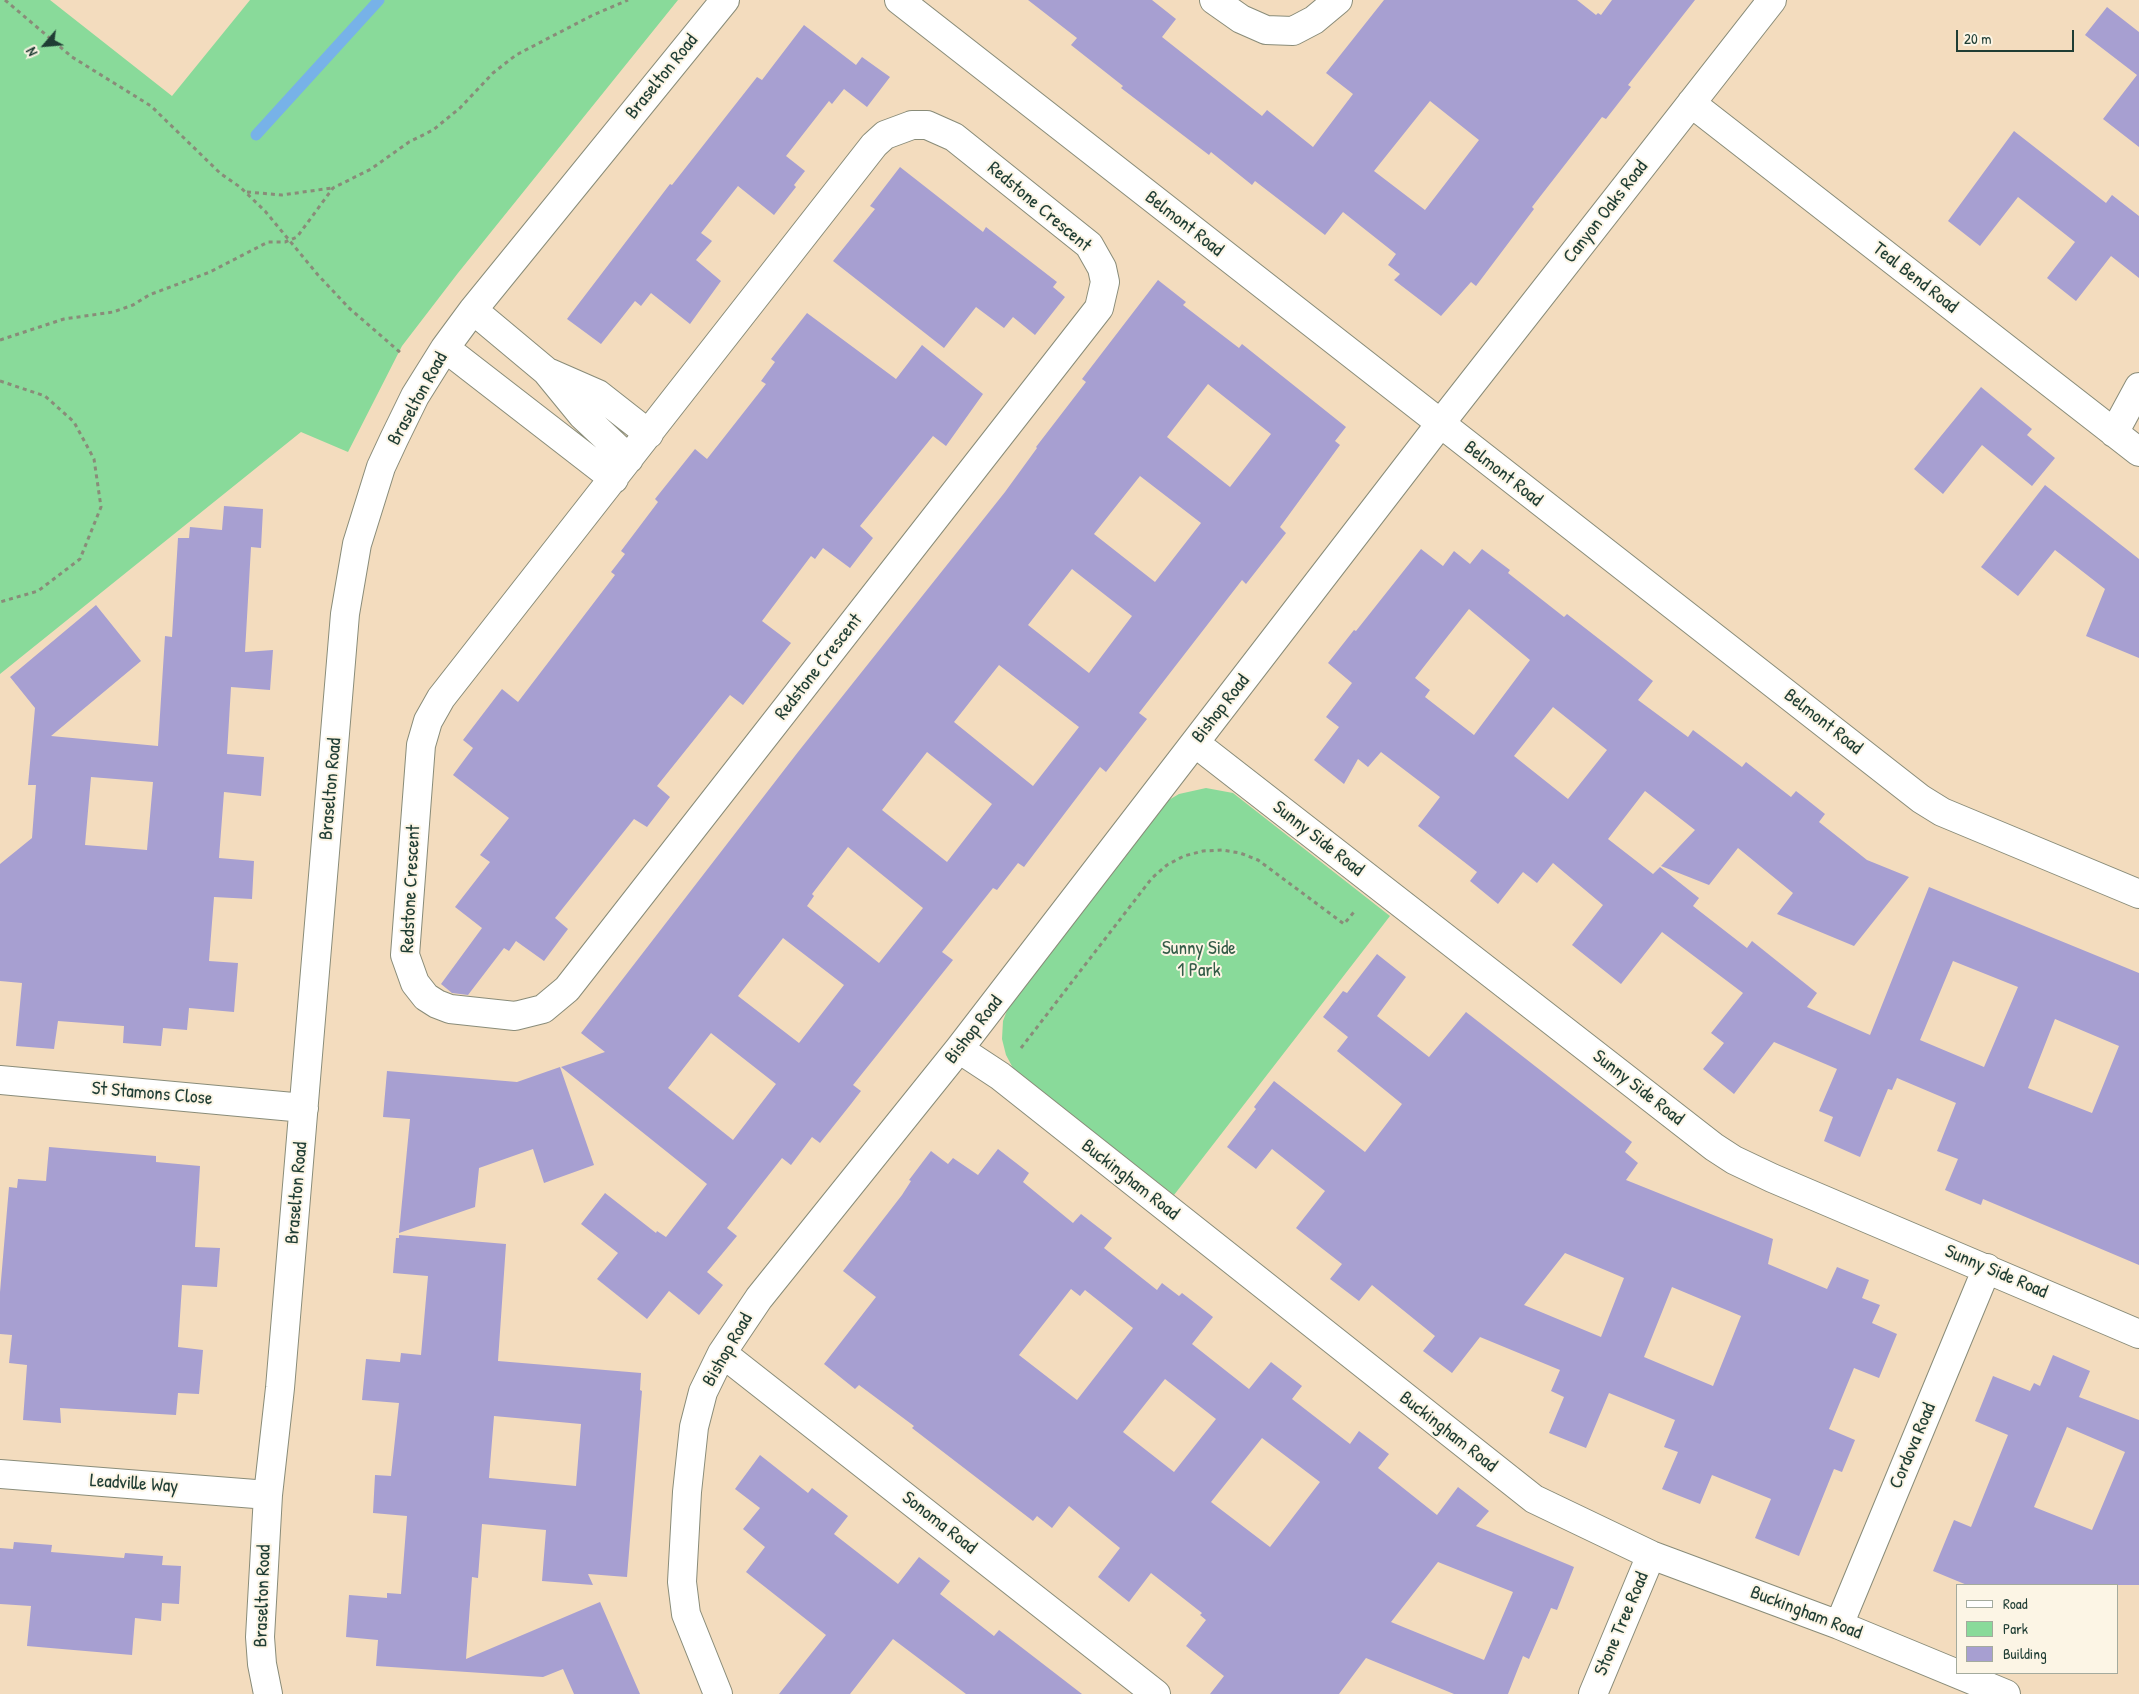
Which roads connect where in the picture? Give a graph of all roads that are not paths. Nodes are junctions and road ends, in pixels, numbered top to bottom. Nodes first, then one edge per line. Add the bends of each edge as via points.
1 (724, 0) edge
2 (899, 0) edge
3 (1214, 0) edge
4 (1338, 0) edge
5 (1772, 0) edge
6 (1691, 103) junction
7 (473, 310) junction
8 (445, 348) junction
9 (546, 371) junction
10 (2139, 388) edge
11 (1440, 424) junction
12 (2114, 433) junction
13 (649, 434) junction
14 (2139, 452) edge
15 (622, 469) junction
16 (1195, 743) junction
17 (2139, 894) edge
18 (959, 1049) junction
19 (0, 1080) edge
20 (304, 1108) junction
21 (1986, 1268) junction
22 (2139, 1334) edge
23 (722, 1353) junction
24 (0, 1474) edge
25 (268, 1495) junction
26 (1651, 1555) junction
27 (1839, 1625) junction
28 (1956, 1673) edge
29 (1958, 1674) edge
30 (268, 1694) edge
31 (718, 1694) edge
32 (1156, 1694) edge
33 (1593, 1694) edge
34 (2006, 1694) edge

1 - 7 street, Braselton Road
2 - 11 street, Belmont Road
3 - 4 street via 1241,19 1266,30 1293,30 1314,20
5 - 6 street, Canyon Oaks Road
6 - 11 street, Canyon Oaks Road
6 - 12 street, Teal Bend Road
7 - 8 street, Braselton Road
7 - 9 street
8 - 15 street
8 - 20 street, Braselton Road via 415,396 382,467 357,544 350,580
9 - 13 street via 598,394
9 - 15 street
10 - 12 street
11 - 16 street, Bishop Road
11 - 17 street, Belmont Road via 1932,806
12 - 14 street, Teal Bend Road
13 - 15 street, Redstone Crescent
13 - 15 street, Redstone Crescent via 874,145 899,128 927,125 954,137 1089,245 1102,268 1103,296 1088,323 567,989 543,1009 529,1014 515,1016 450,1009 426,997 415,984 405,955 421,745 428,721 441,698
16 - 18 street, Bishop Road
16 - 21 street, Sunny Side Road via 1714,1147 1772,1178
18 - 23 street, Bishop Road via 759,1298
18 - 26 street, Buckingham Road via 1000,1076 1515,1486 1557,1511
19 - 20 street, St Stamons Close
20 - 25 street, Braselton Road
21 - 22 street, Sunny Side Road
21 - 27 street, Cordova Road
23 - 31 street, Bishop Road via 697,1410 694,1427 682,1582 686,1614
23 - 32 street, Sonoma Road
24 - 25 street, Leadville Way
25 - 30 street, Braselton Road via 260,1637
26 - 27 street, Buckingham Road
26 - 33 street, Stone Tree Road
27 - 28 street, Buckingham Road
29 - 34 street, Buckingham Road

